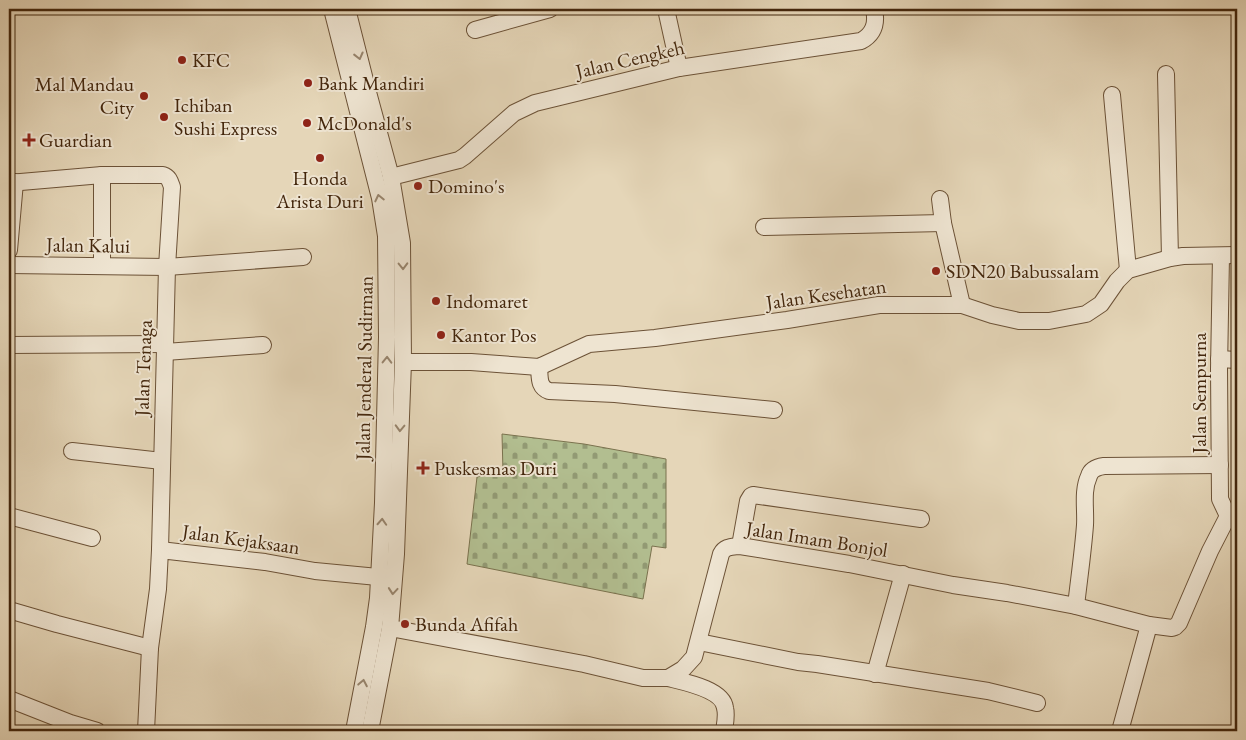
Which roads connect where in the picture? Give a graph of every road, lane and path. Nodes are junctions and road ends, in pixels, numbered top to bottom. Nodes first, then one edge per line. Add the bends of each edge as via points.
1 (332, 9) edge
2 (348, 9) edge
3 (550, 9) edge
4 (666, 9) edge
5 (874, 9) edge
6 (475, 30) dead end
7 (679, 68) junction
8 (1166, 74) dead end
9 (1112, 96) dead end
10 (102, 175) junction
11 (391, 177) junction
12 (12, 183) edge
13 (940, 199) dead end
14 (943, 223) junction
15 (764, 226) dead end
16 (9, 250) edge
17 (1237, 255) edge
18 (303, 256) dead end
19 (1221, 256) junction
20 (1170, 258) junction
21 (9, 265) edge
22 (102, 266) junction
23 (167, 267) junction
24 (1128, 270) junction
25 (395, 294) junction
26 (962, 305) junction
27 (263, 344) dead end
28 (9, 345) edge
29 (165, 348) junction
30 (1219, 359) junction
31 (1237, 360) edge
32 (403, 362) junction
33 (539, 367) junction
34 (774, 410) dead end
35 (72, 451) dead end
36 (162, 461) junction
37 (1220, 465) junction
38 (9, 516) edge
39 (1233, 519) edge
40 (921, 520) dead end
41 (92, 538) dead end
42 (740, 546) junction
43 (160, 550) junction
44 (903, 574) junction
45 (378, 576) junction
46 (1076, 606) junction
47 (9, 610) edge
48 (1149, 625) junction
49 (390, 628) junction
50 (699, 642) junction
51 (150, 648) junction
52 (875, 674) junction
53 (668, 678) junction
54 (9, 699) edge
55 (1038, 703) dead end
56 (97, 731) edge
57 (146, 731) edge
58 (354, 731) edge
59 (370, 731) edge
60 (724, 731) edge
61 (1120, 731) edge

25 -> 1 street, Jalan Jenderal Sudirman via 380,198
2 -> 11 street, Jalan Jenderal Sudirman
3 - 6 street
4 - 7 street
5 - 7 street, Jalan Cengkeh via 875,27 861,41
7 - 11 street, Jalan Cengkeh via 535,103 514,113 459,160
8 - 20 street
9 - 24 street
10 - 12 street
10 - 22 street
10 - 23 street, Jalan Tenaga via 162,175 168,178 172,187
11 -> 25 street, Jalan Jenderal Sudirman via 402,244
12 - 16 street
13 - 14 street
14 - 15 street
14 - 26 street
17 - 19 street
18 - 23 street, Jalan Kalui
19 - 20 street
19 - 30 street, Jalan Sempurna
20 - 24 street
21 - 22 street, Jalan Kalui
22 - 23 street, Jalan Kalui
23 - 29 street, Jalan Tenaga
24 - 26 street, Jalan Kesehatan via 1101,304 1086,314 1048,321 1019,321
25 - 32 street, Jalan Jenderal Sudirman
45 -> 25 street, Jalan Jenderal Sudirman via 388,337
26 - 33 street, Jalan Kesehatan via 879,306 589,344
27 - 29 street
28 - 29 street
29 - 36 street, Jalan Tenaga
30 - 31 street
30 - 37 street, Jalan Sempurna
32 - 33 street, Jalan Kesehatan
32 -> 49 street, Jalan Jenderal Sudirman
33 - 34 street via 540,385 549,391 615,394
35 - 36 street
36 - 43 street, Jalan Tenaga
37 - 39 street, Jalan Sempurna via 1220,498
37 - 46 street via 1104,466 1093,470 1085,491 1085,524
38 - 41 street
39 - 48 street, Jalan Imam Bonjol via 1210,551 1179,623 1172,628
40 - 42 street via 753,495 748,501
42 - 44 street, Jalan Imam Bonjol
42 - 50 street, Jalan Imam Bonjol via 727,547 721,554
43 - 45 street, Jalan Kejaksaan
43 - 51 street, Jalan Kejaksaan
44 - 46 street, Jalan Imam Bonjol
44 - 52 street
58 -> 45 street, Jalan Jenderal Sudirman via 374,627
46 - 48 street, Jalan Imam Bonjol
47 - 51 street
48 - 61 street
49 - 53 street via 643,678
49 - 59 street, Jalan Jenderal Sudirman
50 - 52 street
50 - 53 street, Jalan Imam Bonjol via 694,657
51 - 57 street, Jalan Kejaksaan
52 - 55 street via 988,691
53 - 60 street via 696,686 722,699 726,707
54 - 56 street

